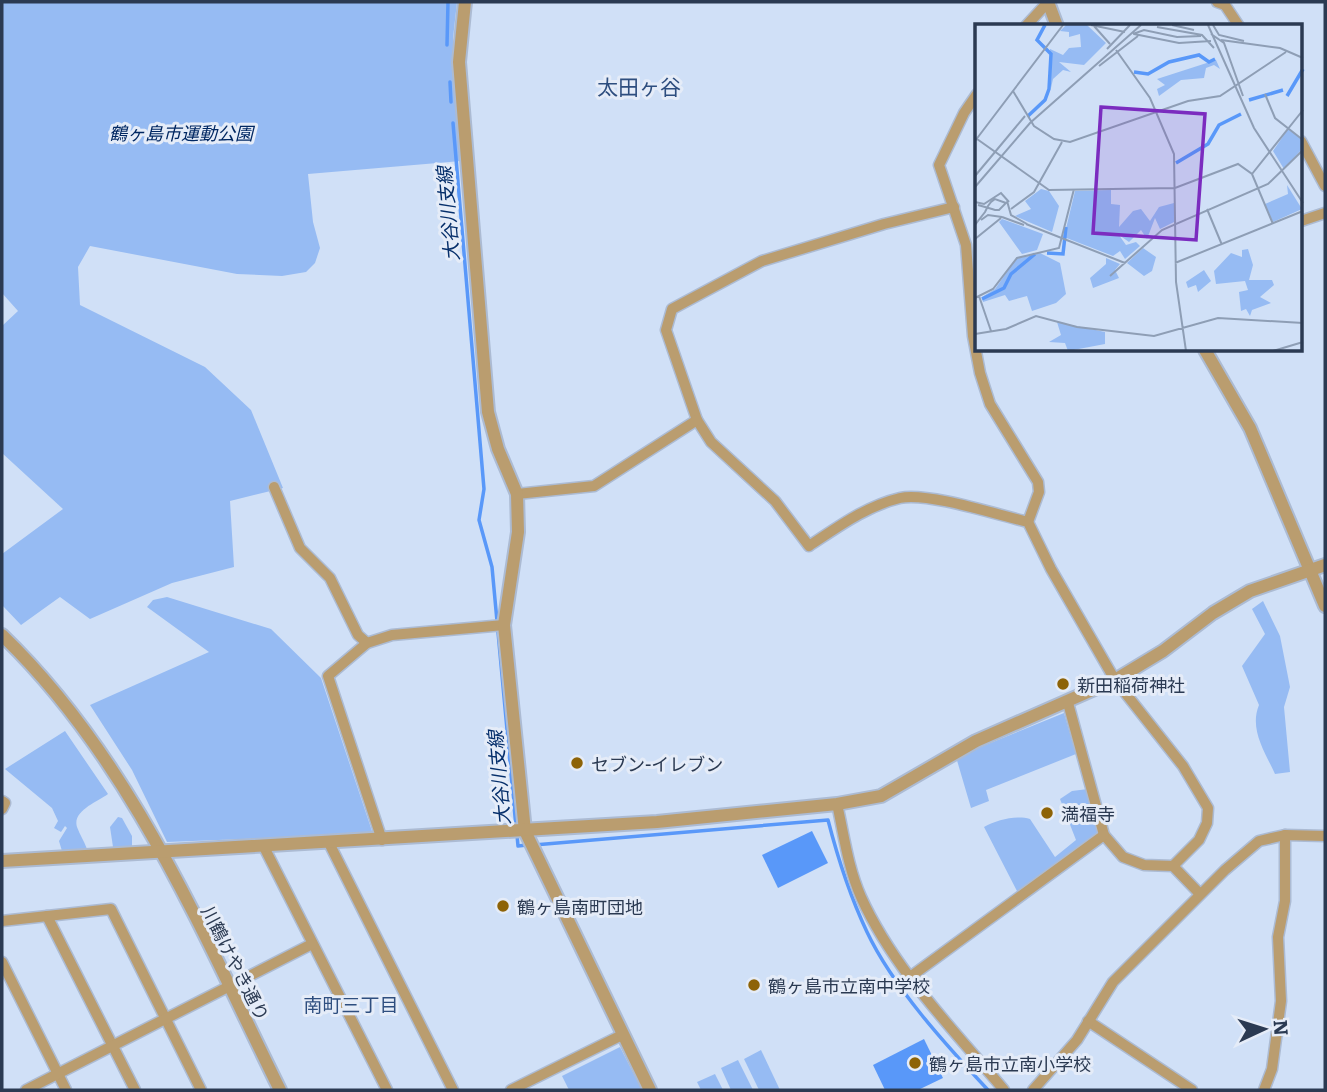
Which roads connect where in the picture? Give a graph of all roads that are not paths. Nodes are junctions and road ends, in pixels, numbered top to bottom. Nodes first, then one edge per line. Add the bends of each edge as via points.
1 (465, 2) edge
2 (1048, 2) edge
3 (1217, 2) edge
4 (1028, 24) edge
5 (1056, 24) edge
6 (1238, 24) edge
7 (975, 98) edge
8 (1302, 143) edge
9 (1325, 186) edge
10 (954, 207) junction
11 (1325, 214) edge
12 (1302, 221) edge
13 (975, 342) edge
14 (977, 352) edge
15 (1206, 352) edge
16 (697, 420) junction
17 (274, 487) dead end
18 (517, 494) junction
19 (1028, 522) junction
20 (1325, 565) edge
21 (1312, 571) junction
22 (1325, 606) edge
23 (504, 625) junction
24 (2, 635) edge
25 (367, 643) junction
26 (1115, 680) junction
27 (1068, 702) junction
28 (2, 801) edge
29 (837, 804) junction
30 (2, 809) edge
31 (527, 834) junction
32 (1104, 835) junction
33 (1285, 835) junction
34 (1325, 836) edge
35 (382, 840) junction
36 (329, 843) junction
37 (264, 847) junction
38 (161, 853) junction
39 (2, 861) edge
40 (1173, 866) junction
41 (1199, 893) junction
42 (47, 916) junction
43 (2, 921) edge
44 (312, 943) junction
45 (2, 962) edge
46 (910, 977) junction
47 (229, 987) junction
48 (165, 1019) junction
49 (1088, 1021) junction
50 (622, 1035) junction
51 (112, 1047) junction
52 (57, 1074) junction
53 (26, 1090) edge
54 (66, 1090) edge
55 (135, 1090) edge
56 (201, 1090) edge
57 (280, 1090) edge
58 (387, 1090) edge
59 (453, 1090) edge
60 (510, 1090) edge
61 (650, 1090) edge
62 (1004, 1090) edge
63 (1033, 1090) edge
64 (1192, 1090) edge
65 (1264, 1090) edge

1 - 18 street via 459,62 488,412
2 - 4 street
2 - 5 street
3 - 6 street via 1226,5
7 - 10 street via 939,165
8 - 9 street
10 - 13 street via 966,245
10 - 16 street via 762,261 672,309 666,330
11 - 12 street
14 - 19 street via 990,404 1038,482
15 - 21 street via 1250,428
16 - 18 street via 594,486
16 - 19 street via 711,442 775,501 809,546 865,510 903,498
17 - 25 street via 300,548 330,578 358,635
18 - 23 street via 518,532
19 - 26 street
20 - 21 street
21 - 22 street
21 - 26 street via 1250,591
23 - 25 street via 392,635
23 - 31 street
24 - 38 street, 川鶴けやき通り via 81,726
25 - 35 street via 328,676
26 - 27 street
26 - 40 street via 1183,766 1208,808 1199,840
27 - 29 street via 976,741 881,796
27 - 32 street
28 - 30 street
29 - 31 street
29 - 46 street via 862,898
31 - 35 street
31 - 50 street
32 - 40 street via 1123,857 1144,865
32 - 46 street
33 - 34 street
33 - 41 street via 1259,841
33 - 65 street via 1285,901 1278,937 1279,1021
35 - 36 street
36 - 37 street
36 - 59 street
37 - 38 street
37 - 44 street
38 - 39 street
38 - 47 street, 川鶴けやき通り
40 - 41 street
41 - 49 street via 1113,982
42 - 43 street
42 - 48 street via 111,909
42 - 51 street
44 - 47 street
44 - 58 street
45 - 52 street
46 - 62 street
47 - 48 street
47 - 57 street, 川鶴けやき通り
48 - 51 street
48 - 56 street
49 - 63 street
49 - 64 street
50 - 60 street
50 - 61 street
51 - 52 street
51 - 55 street
52 - 53 street
52 - 54 street

